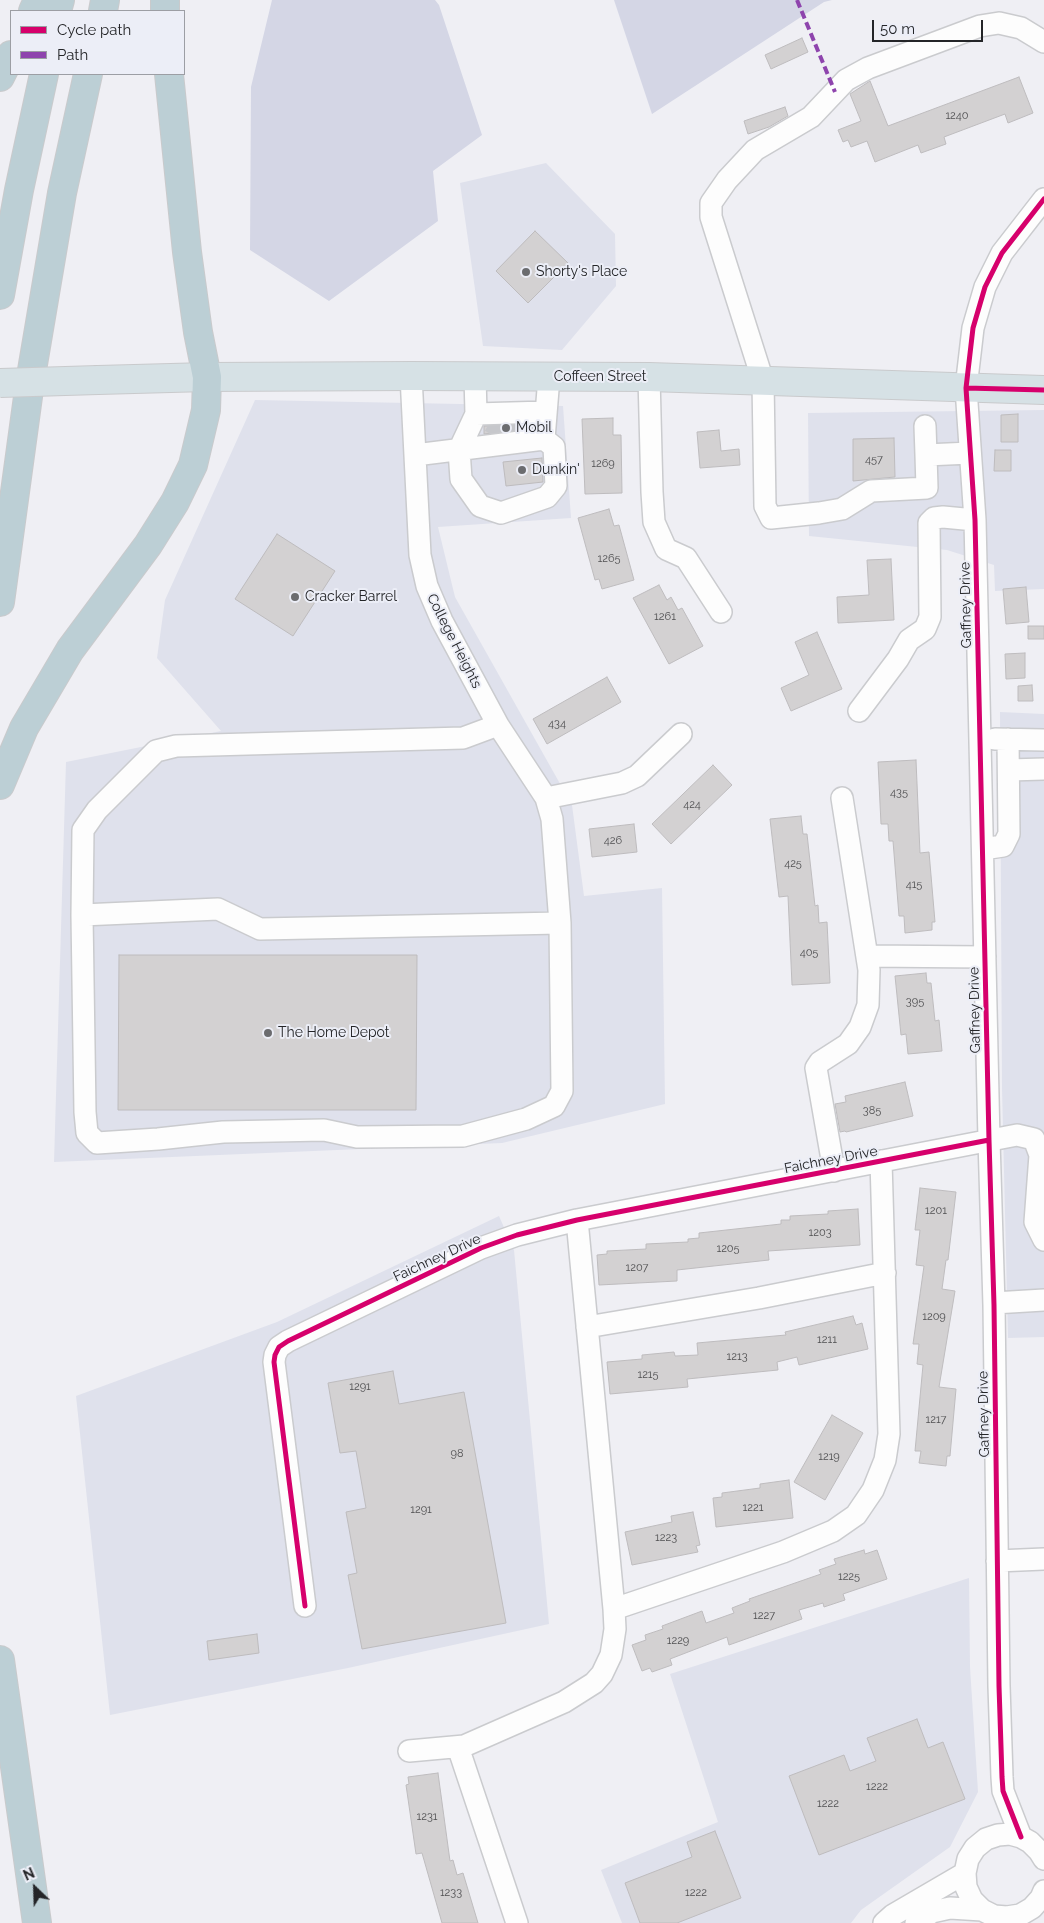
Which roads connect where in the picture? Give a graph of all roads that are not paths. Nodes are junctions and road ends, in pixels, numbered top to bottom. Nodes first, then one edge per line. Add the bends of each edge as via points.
1 (1044, 42) edge
2 (10, 57) edge
3 (44, 75) edge
4 (88, 75) edge
5 (169, 75) edge
6 (0, 77) edge
7 (1044, 199) edge
8 (0, 295) edge
9 (411, 376) junction
10 (475, 376) junction
11 (549, 376) junction
12 (207, 377) junction
13 (649, 377) junction
14 (763, 381) junction
15 (0, 383) edge
16 (966, 388) junction
17 (1044, 390) edge
18 (546, 412) junction
19 (476, 414) junction
20 (925, 426) dead end
21 (508, 428) junction
22 (544, 438) junction
23 (459, 450) junction
24 (970, 453) junction
25 (415, 455) junction
26 (926, 455) junction
27 (975, 520) junction
28 (0, 602) edge
29 (721, 612) dead end
30 (859, 711) dead end
31 (498, 724) junction
32 (681, 734) dead end
33 (980, 739) junction
34 (1008, 739) junction
35 (1044, 740) edge
36 (1044, 769) edge
37 (1009, 770) junction
38 (0, 785) edge
39 (546, 798) junction
40 (842, 798) dead end
41 (983, 849) junction
42 (82, 915) junction
43 (560, 923) junction
44 (867, 956) junction
45 (986, 957) junction
46 (989, 1140) junction
47 (881, 1161) junction
48 (834, 1171) junction
49 (577, 1220) junction
50 (1044, 1240) edge
51 (885, 1273) junction
52 (1044, 1300) edge
53 (994, 1302) junction
54 (587, 1327) junction
55 (1044, 1559) edge
56 (997, 1560) junction
57 (305, 1606) dead end
58 (614, 1609) junction
59 (0, 1660) edge
60 (458, 1747) junction
61 (409, 1751) dead end
62 (1003, 1791) junction
63 (986, 1839) junction
64 (1032, 1839) edge
65 (1044, 1859) edge
66 (964, 1873) junction
67 (1044, 1891) edge
68 (982, 1910) junction
69 (1012, 1920) edge
70 (37, 1923) edge
71 (518, 1923) edge
72 (884, 1923) edge
73 (916, 1923) edge

1 - 14 street via 1021,28 999,23 980,26 868,68 846,80 811,117 755,150 727,180 711,203 710,217
2 - 6 highway
3 - 8 highway
4 - 28 highway via 62,193 35,353
5 - 12 highway via 187,252
7 - 16 street, Gaffney Drive via 1002,253 985,287 973,328
9 - 10 main road, Coffeen Street
9 - 12 main road, Coffeen Street
9 - 25 street, College Heights
10 - 11 main road, Coffeen Street
10 - 19 street
11 - 13 main road, Coffeen Street
11 - 18 street
12 - 15 main road, Coffeen Street, bridge
12 - 38 highway via 206,410 193,465 175,502 148,545 70,650 24,728
13 - 14 main road, Coffeen Street
13 - 29 street via 654,522 666,549 686,558
14 - 16 main road, Coffeen Street
14 - 26 street via 765,506 771,518 842,510 871,491 927,488
16 - 17 main road, Coffeen Street
16 - 24 street, Gaffney Drive
18 - 21 street
18 - 22 street
19 - 21 street
19 - 23 street
20 - 26 street
21 - 22 street
21 - 23 street
22 - 23 street via 554,447 556,486 547,497 501,513 480,506 461,479
23 - 25 street
24 - 26 street
24 - 27 street, Gaffney Drive
25 - 31 street, College Heights via 420,555 426,586
27 - 30 street via 943,517 934,518 929,523 930,617 925,629 909,640
27 - 33 street, Gaffney Drive
31 - 39 street, College Heights
31 - 42 street, College Heights via 464,738 176,746 156,751 97,810 83,830
32 - 39 street via 636,776 622,783
33 - 34 street
33 - 41 street, Gaffney Drive
34 - 35 street
34 - 37 street
36 - 37 street
37 - 41 street via 1009,834 1003,846
39 - 43 street, College Heights via 552,819
40 - 44 street
41 - 45 street, Gaffney Drive
42 - 43 street via 218,909 260,929
42 - 43 street, College Heights via 85,1112 87,1133 97,1143 232,1132 324,1130 357,1138 462,1136 526,1119 554,1106 562,1092
44 - 45 street
44 - 48 street via 868,1005 860,1027 848,1044 816,1068
45 - 46 street, Gaffney Drive
46 - 47 street, Faichney Drive
46 - 50 street, Faichney Drive via 1016,1135 1034,1139 1040,1155 1035,1222
46 - 53 street, Gaffney Drive
47 - 48 street, Faichney Drive
47 - 51 street
48 - 49 street, Faichney Drive
49 - 54 street
49 - 57 street, Faichney Drive via 517,1234 481,1248 279,1347 274,1362
51 - 54 street
51 - 58 street via 889,1434 885,1460 873,1490 856,1515 833,1531 783,1552
52 - 53 street
53 - 56 street, Gaffney Drive
54 - 58 street
55 - 56 street
56 - 62 street, Gaffney Drive
58 - 60 street via 611,1655 594,1683 564,1702
59 - 70 highway
60 - 61 street
60 - 71 street
62 - 63 street, Gaffney Drive
62 - 64 street, Gaffney Drive
63 - 64 street via 1010,1834
63 - 66 street, Gaffney Drive via 968,1860
64 - 65 street, Gaffney Drive
66 - 68 street via 972,1900
66 - 72 street
67 - 69 street via 1032,1908
68 - 69 street
68 - 73 street via 950,1908 932,1912

